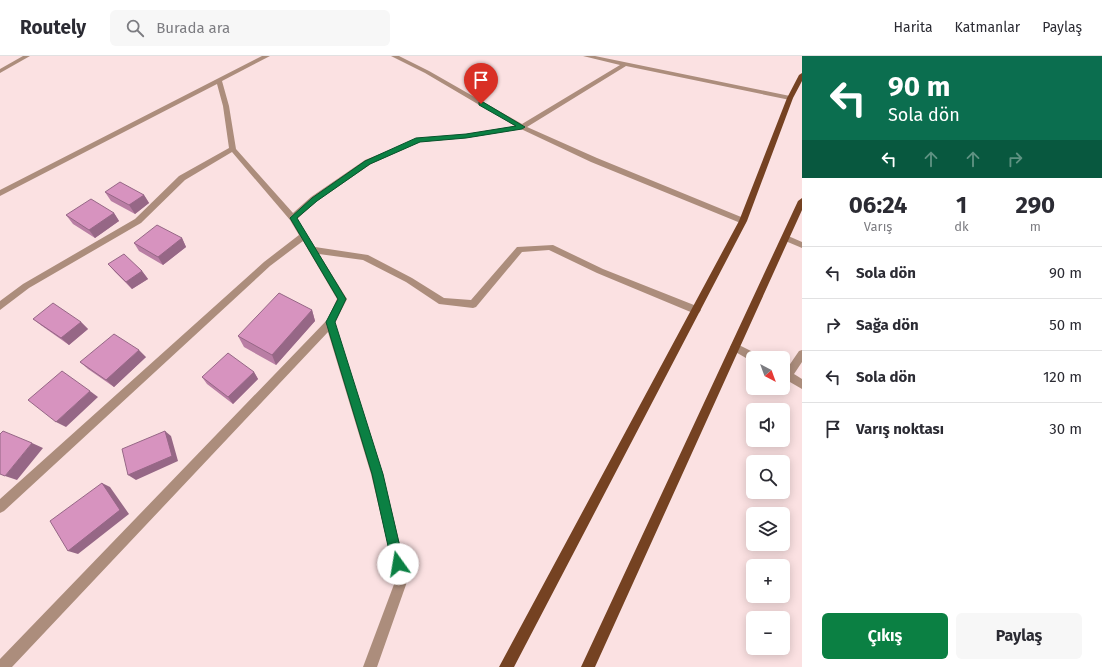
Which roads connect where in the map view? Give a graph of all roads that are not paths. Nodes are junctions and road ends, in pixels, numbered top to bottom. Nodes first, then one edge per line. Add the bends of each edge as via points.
1 (27, 56) edge
2 (267, 56) edge
3 (394, 56) edge
4 (586, 56) edge
5 (625, 64) junction
6 (0, 71) edge
7 (802, 74) edge
8 (219, 81) junction
9 (790, 98) junction
10 (522, 127) junction
11 (233, 149) junction
12 (0, 193) edge
13 (802, 200) edge
14 (293, 218) junction
15 (743, 221) junction
16 (304, 236) junction
17 (786, 238) junction
18 (802, 245) edge
19 (312, 250) junction
20 (0, 306) edge
21 (696, 310) junction
22 (330, 322) junction
23 (735, 347) junction
24 (746, 353) edge
25 (802, 354) edge
26 (790, 368) edge
27 (790, 377) edge
28 (802, 384) edge
29 (0, 507) edge
30 (2, 667) edge
31 (370, 667) edge
32 (506, 667) edge
33 (588, 667) edge

1 - 6 street
2 - 8 street
3 - 10 street via 427,72
4 - 5 street
5 - 9 street
5 - 10 street
7 - 9 main road
8 - 11 street
8 - 12 street
9 - 15 main road
10 - 14 street via 419,140 368,162 314,199
10 - 15 street via 594,160
11 - 14 street
11 - 20 street via 182,178 138,222 26,286
13 - 17 main road
14 - 16 street
15 - 21 main road
16 - 19 street
16 - 29 street via 267,264
17 - 18 street
17 - 23 main road
19 - 21 street via 365,257 442,301 473,304 520,249 550,247 600,271
19 - 22 street via 342,299
21 - 32 main road
22 - 30 street
22 - 31 street via 378,474 402,579
23 - 24 street
23 - 33 main road
25 - 26 street
27 - 28 street

